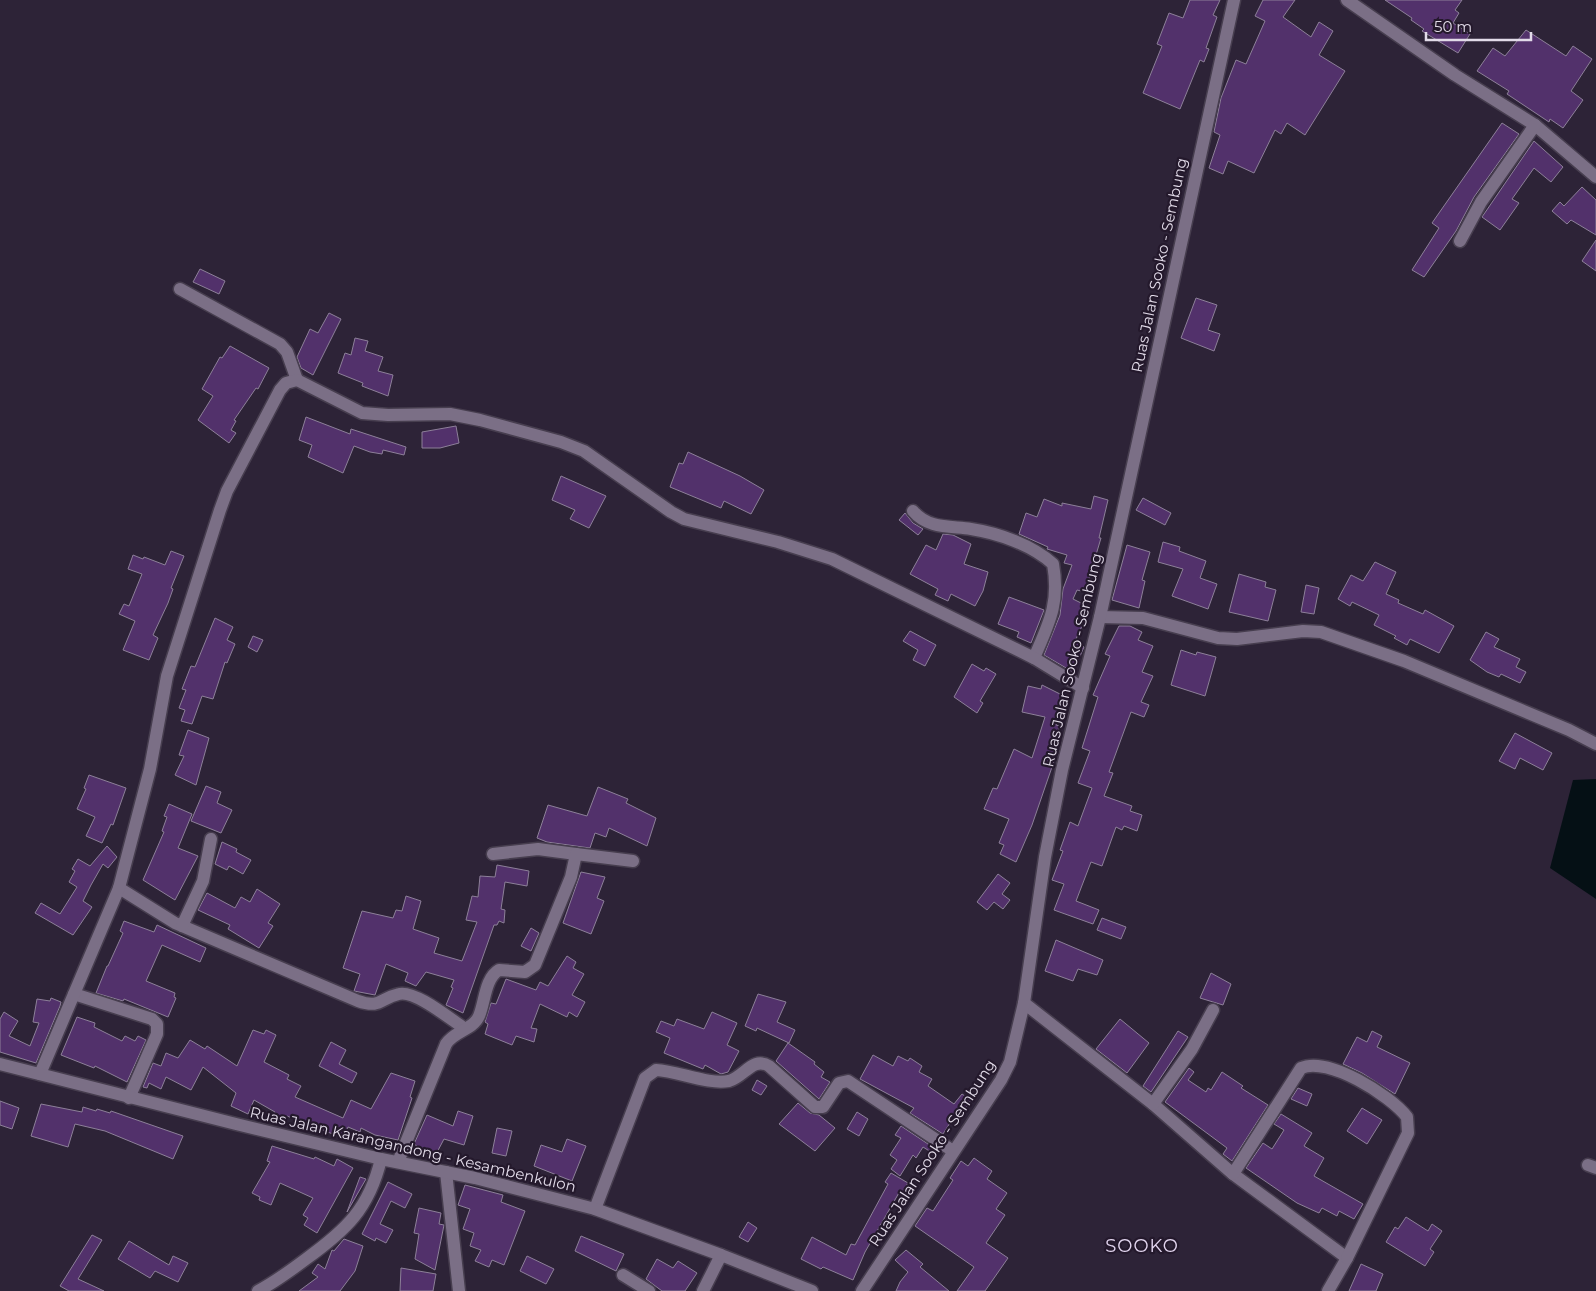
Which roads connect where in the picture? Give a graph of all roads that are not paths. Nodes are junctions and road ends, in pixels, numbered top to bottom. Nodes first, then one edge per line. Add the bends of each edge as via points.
1 (1234, 0) edge
2 (1347, 0) edge
3 (1534, 125) junction
4 (1596, 177) edge
5 (1460, 241) dead end
6 (180, 289) dead end
7 (297, 380) junction
8 (913, 511) dead end
9 (1100, 617) junction
10 (1034, 658) junction
11 (1083, 688) junction
12 (1596, 744) edge
13 (210, 839) dead end
14 (493, 854) dead end
15 (576, 854) junction
16 (633, 861) dead end
17 (119, 888) junction
18 (182, 926) junction
19 (74, 994) junction
20 (1024, 1003) junction
21 (1213, 1010) dead end
22 (464, 1028) junction
23 (0, 1064) edge
24 (40, 1074) junction
25 (129, 1098) junction
26 (1152, 1104) junction
27 (953, 1151) junction
28 (381, 1159) junction
29 (398, 1162) junction
30 (446, 1172) junction
31 (1234, 1174) junction
32 (595, 1209) junction
33 (721, 1255) junction
34 (1347, 1258) junction
35 (623, 1275) dead end
36 (258, 1291) edge
37 (459, 1291) edge
38 (649, 1291) edge
39 (703, 1291) edge
40 (812, 1291) edge
41 (862, 1291) edge
42 (1328, 1291) edge

1 - 9 street, Ruas Jalan Sooko - Sembung
2 - 3 street
3 - 4 street
3 - 5 street via 1481,202
6 - 7 street via 280,344
7 - 10 street via 362,412 450,414 584,451 684,519 832,559
7 - 17 street via 280,390 220,510 168,676 150,769
8 - 10 street via 930,524 971,529 1018,543 1045,556 1053,564 1056,598
9 - 11 street, Ruas Jalan Sooko - Sembung
9 - 12 street via 1143,618 1218,638 1237,639 1303,630 1335,635 1404,661
10 - 11 street
11 - 20 street, Ruas Jalan Sooko - Sembung via 1047,848
13 - 18 street via 203,880
14 - 15 street via 538,849
15 - 16 street
15 - 22 street via 571,877 535,965 525,972 503,969 495,972 478,1016 472,1025
17 - 18 street
17 - 19 street
18 - 22 street via 366,1004 379,1004 399,994 416,997
19 - 24 street
19 - 25 street via 152,1019 157,1024 156,1034
20 - 26 street
20 - 27 street, Ruas Jalan Sooko - Sembung via 1006,1072
21 - 26 street via 1192,1049
22 - 29 street via 446,1044
23 - 24 street, Ruas Jalan Karangandong - Kesambenkulon
24 - 25 street, Ruas Jalan Karangandong - Kesambenkulon
25 - 28 street, Ruas Jalan Karangandong - Kesambenkulon
26 - 31 street
27 - 32 street via 848,1081 839,1083 820,1108 762,1062 736,1078 720,1082 656,1070 645,1078
27 - 41 street, Ruas Jalan Sooko - Sembung
28 - 29 street, Ruas Jalan Karangandong - Kesambenkulon
28 - 36 street via 366,1201 350,1223 324,1246
29 - 30 street, Ruas Jalan Karangandong - Kesambenkulon
30 - 32 street, Ruas Jalan Karangandong - Kesambenkulon
30 - 37 street
31 - 34 street
31 - 34 street via 1301,1068 1321,1066 1382,1093 1407,1117 1408,1133
32 - 33 street, Ruas Jalan Karangandong - Kesambenkulon
33 - 39 street
33 - 40 street, Ruas Jalan Karangandong - Kesambenkulon
34 - 42 street
35 - 38 street

